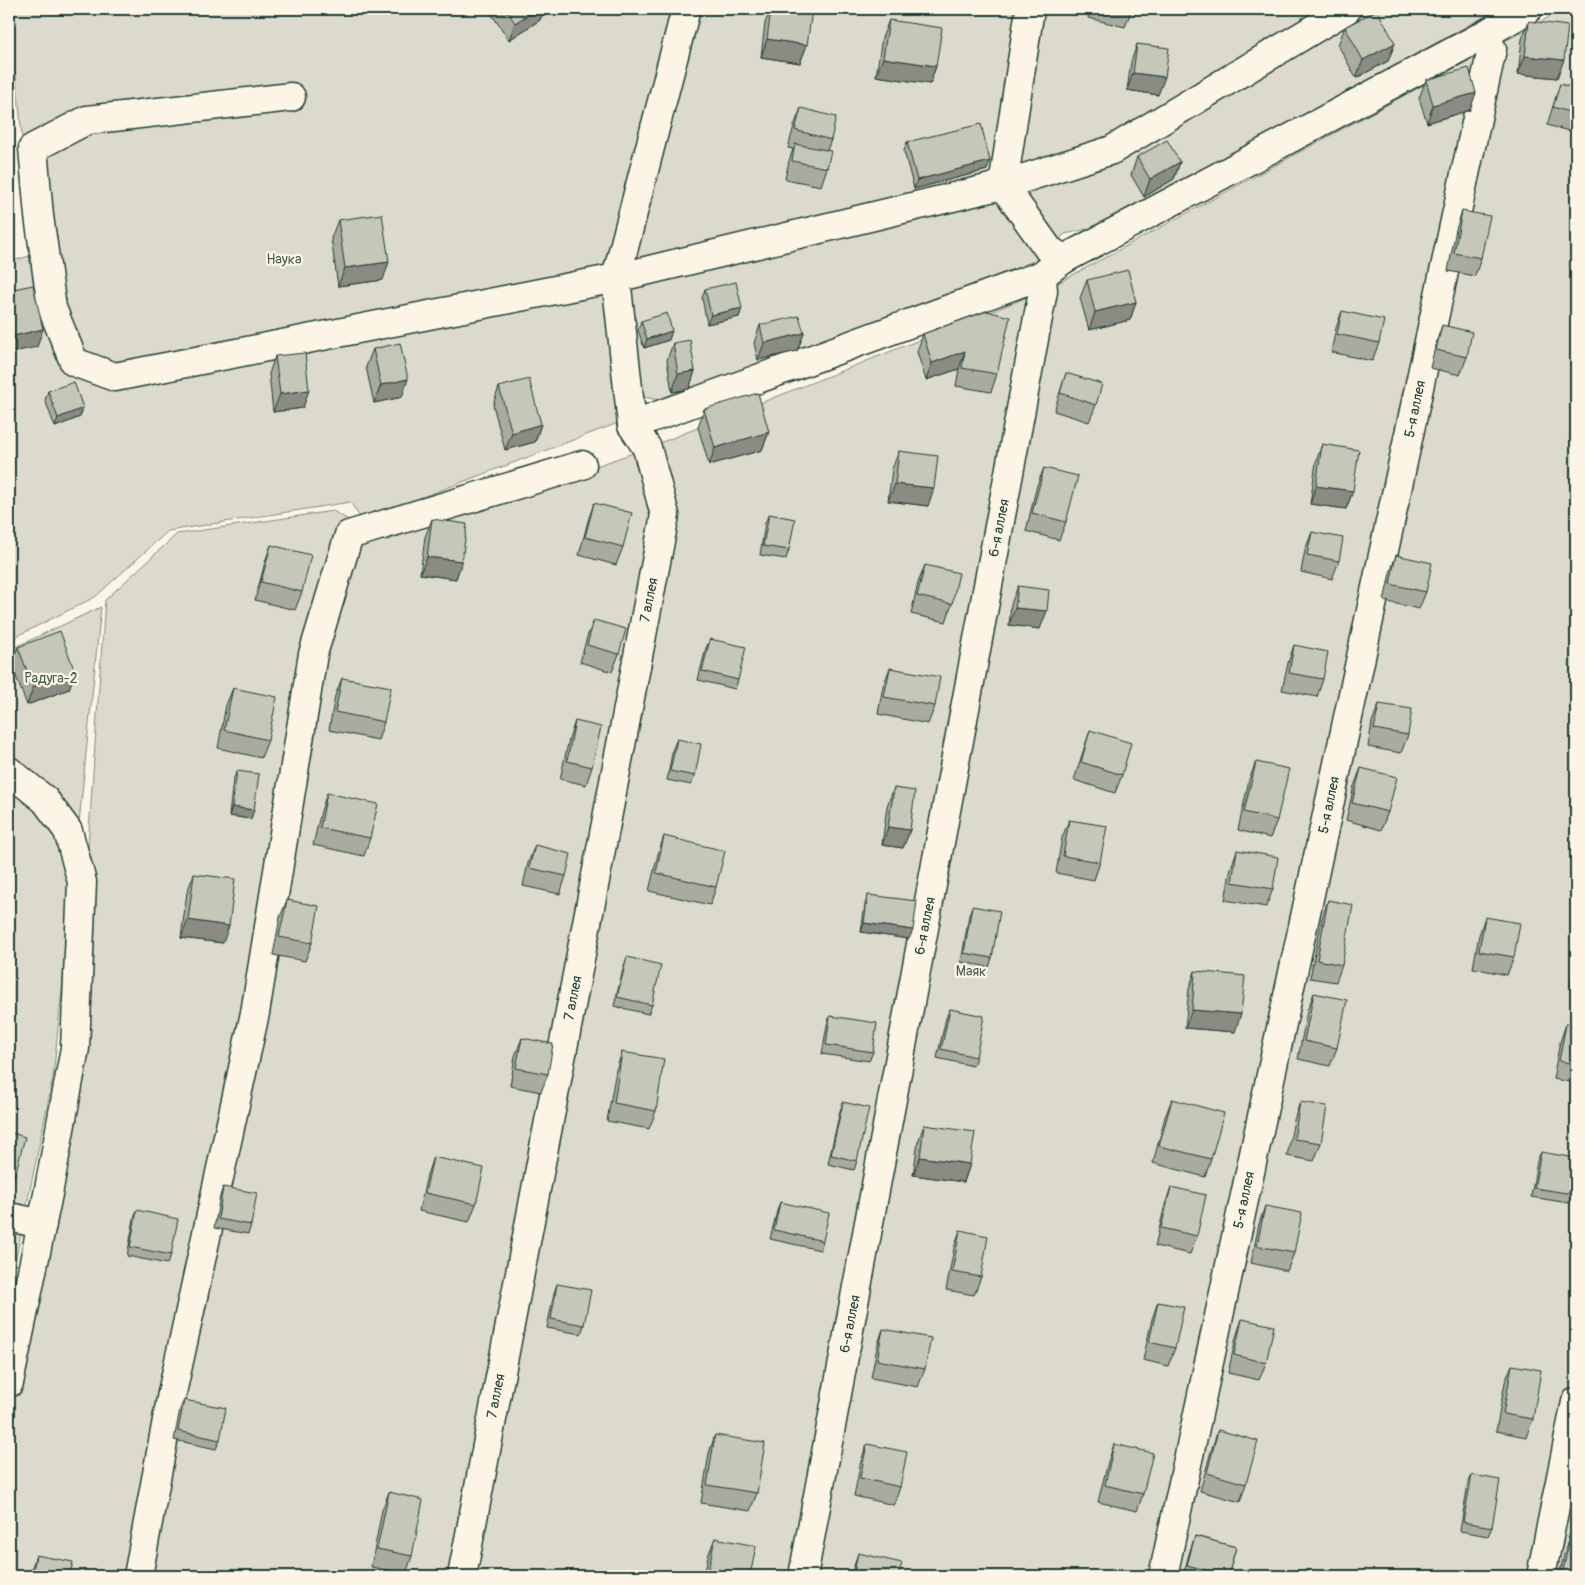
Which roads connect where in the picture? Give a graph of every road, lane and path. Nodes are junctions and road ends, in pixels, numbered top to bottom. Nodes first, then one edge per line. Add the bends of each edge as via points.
1 (686, 9) edge
2 (1030, 9) edge
3 (1347, 9) edge
4 (1528, 9) edge
5 (1484, 35) junction
6 (291, 97) dead end
7 (1003, 185) junction
8 (1064, 259) junction
9 (1042, 275) junction
10 (616, 278) junction
11 (632, 425) junction
12 (582, 465) dead end
13 (9, 771) edge
14 (9, 1217) edge
15 (42, 1224) junction
16 (9, 1383) edge
17 (1576, 1402) edge
18 (138, 1576) edge
19 (462, 1576) edge
20 (803, 1576) edge
21 (1163, 1576) edge
22 (1541, 1576) edge

1 - 10 street
2 - 7 street
3 - 7 street via 1112,150
4 - 5 street
5 - 8 street
5 - 21 street, 5-я аллея via 1492,49 1490,59
6 - 10 street via 87,120 33,148 52,308 74,362 115,377
7 - 8 street via 1049,250
7 - 10 street
8 - 9 street
9 - 11 street
9 - 20 street, 6-я аллея via 1042,301
10 - 11 street
11 - 19 street, 7 аллея via 647,448 665,515
12 - 18 street via 349,535 313,654 254,1013 172,1393
13 - 15 street via 45,800 68,831 82,882 75,1048
14 - 15 street
15 - 16 street
17 - 22 street

